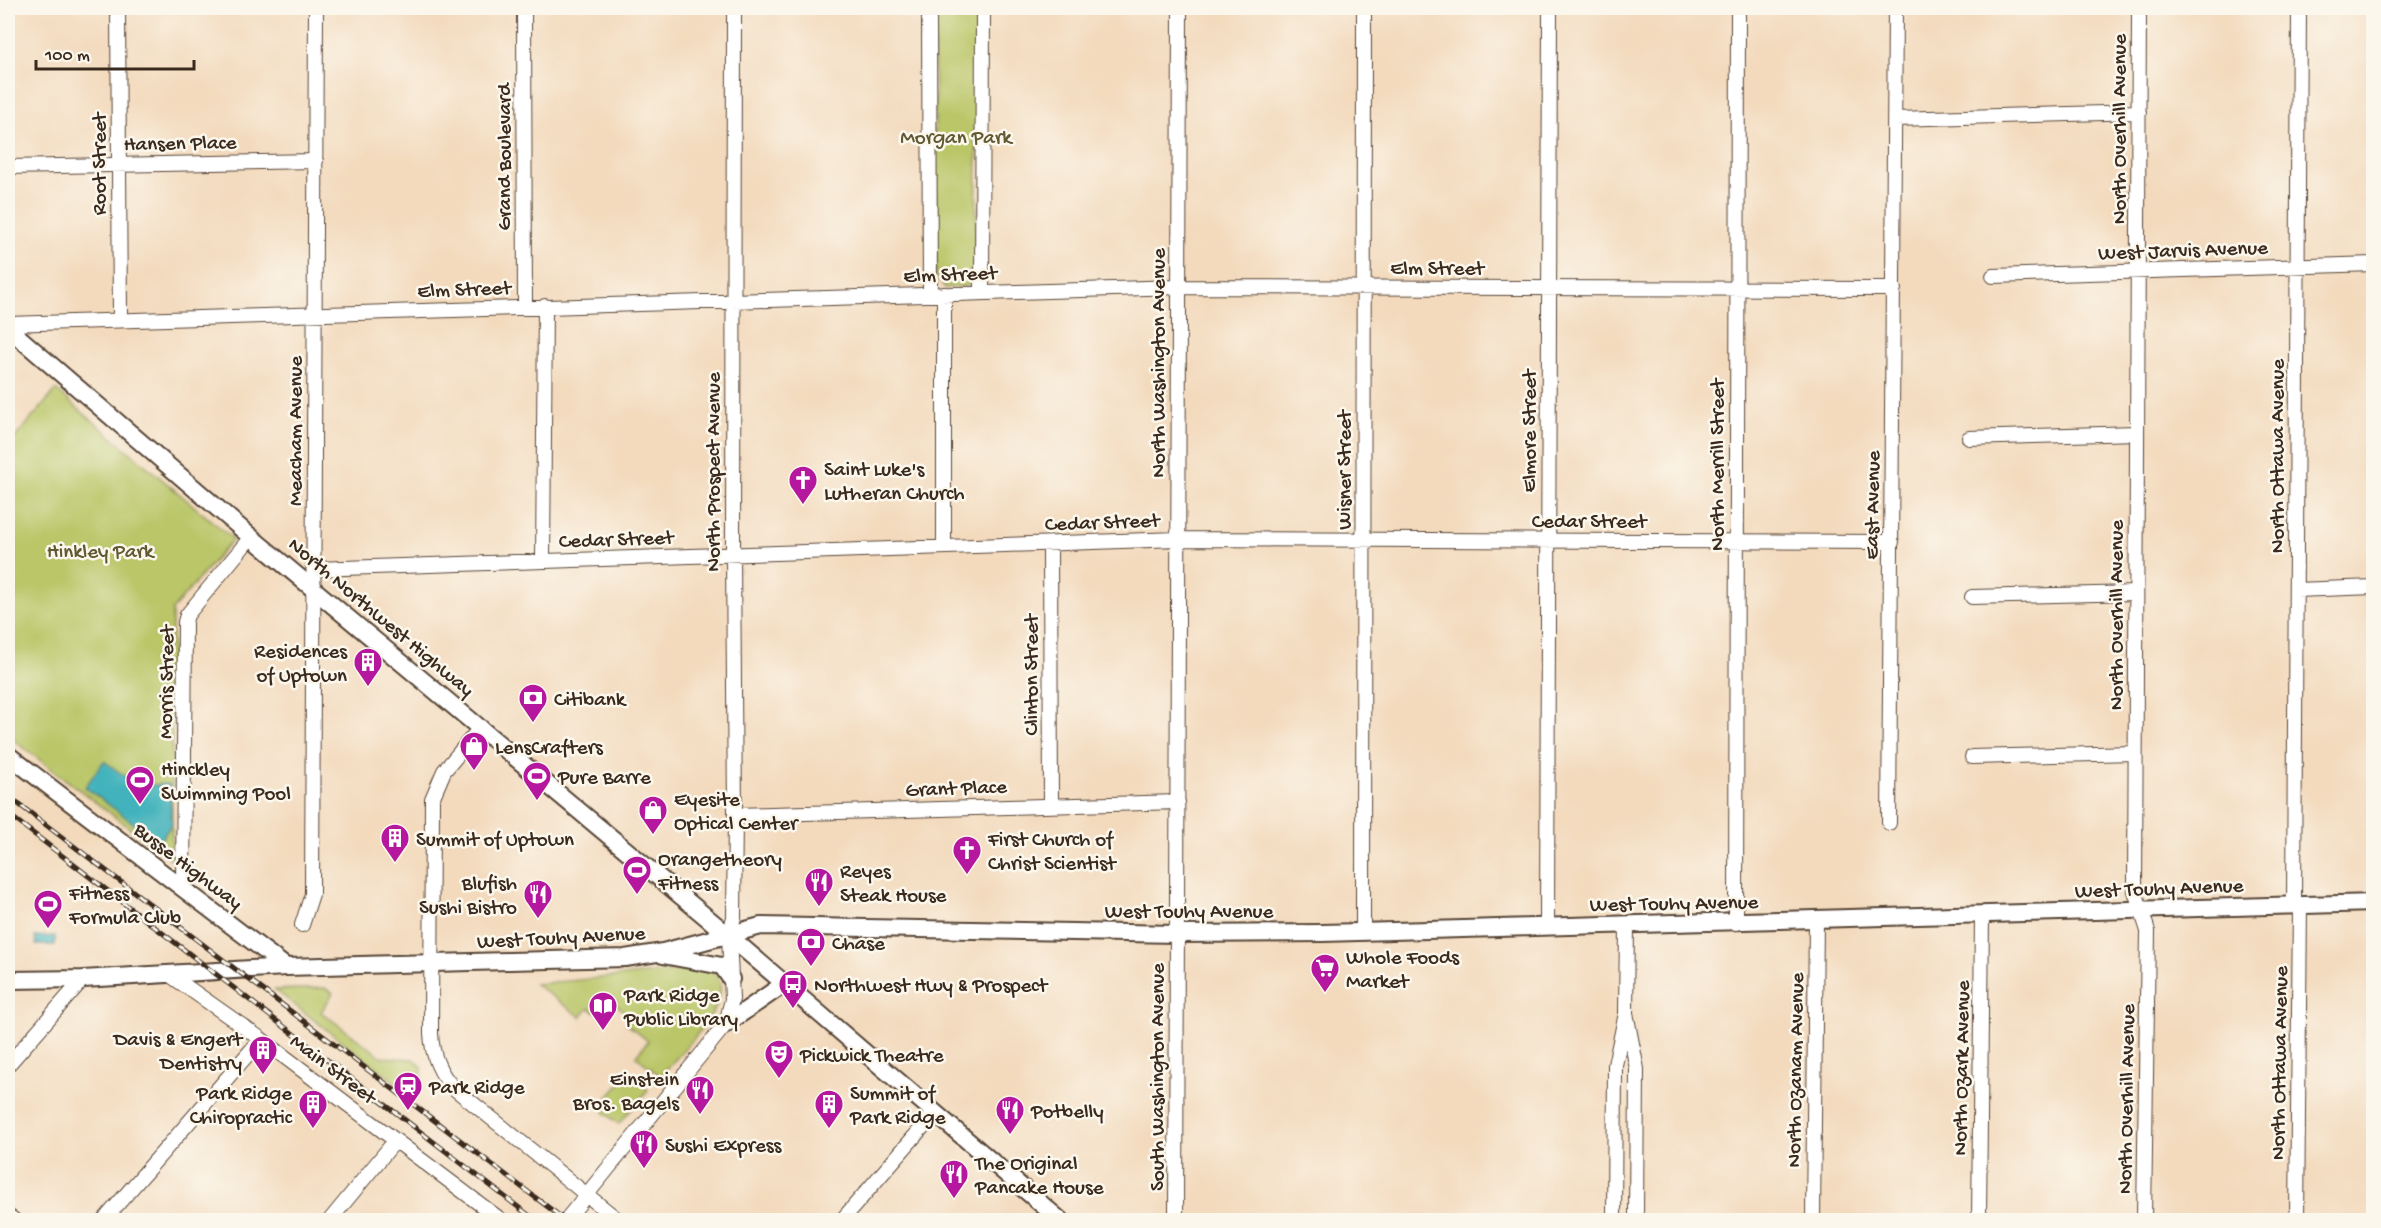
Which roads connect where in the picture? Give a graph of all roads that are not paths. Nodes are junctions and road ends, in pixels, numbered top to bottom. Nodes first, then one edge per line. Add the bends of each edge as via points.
1 (118, 8) edge
2 (316, 8) edge
3 (524, 8) edge
4 (734, 8) edge
5 (929, 8) edge
6 (983, 8) edge
7 (1180, 8) edge
8 (1364, 8) edge
9 (1550, 8) edge
10 (1738, 8) edge
11 (1895, 8) edge
12 (2139, 8) edge
13 (2299, 8) edge
14 (2139, 112) junction
15 (1895, 119) junction
16 (316, 160) junction
17 (119, 164) junction
18 (8, 167) edge
19 (2373, 264) edge
20 (2298, 267) junction
21 (2138, 272) junction
22 (1993, 276) dead end
23 (1178, 287) junction
24 (1364, 288) junction
25 (1549, 288) junction
26 (1737, 289) junction
27 (1894, 289) junction
28 (982, 293) junction
29 (937, 294) junction
30 (732, 300) junction
31 (545, 306) junction
32 (525, 307) junction
33 (315, 314) junction
34 (120, 320) junction
35 (8, 326) edge
36 (2137, 434) junction
37 (1970, 438) dead end
38 (251, 537) junction
39 (1178, 539) junction
40 (1364, 540) junction
41 (1548, 541) junction
42 (1736, 542) junction
43 (1892, 542) junction
44 (1050, 544) junction
45 (944, 548) junction
46 (732, 555) junction
47 (543, 561) junction
48 (315, 569) junction
49 (2373, 587) edge
50 (315, 589) junction
51 (2296, 590) junction
52 (2136, 593) junction
53 (1972, 597) dead end
54 (481, 727) junction
55 (2135, 753) junction
56 (8, 754) edge
57 (1972, 757) dead end
58 (1178, 802) junction
59 (1051, 806) junction
60 (735, 815) junction
61 (1889, 823) dead end
62 (183, 888) junction
63 (2373, 903) edge
64 (2297, 905) junction
65 (2141, 910) junction
66 (1982, 915) junction
67 (1816, 921) junction
68 (1736, 923) junction
69 (302, 925) dead end
70 (1627, 926) junction
71 (1547, 927) junction
72 (1363, 932) junction
73 (1177, 934) junction
74 (729, 936) junction
75 (653, 954) junction
76 (432, 964) junction
77 (286, 968) junction
78 (167, 973) junction
79 (83, 978) junction
80 (731, 979) junction
81 (8, 980) edge
82 (784, 984) junction
83 (1626, 1013) junction
84 (726, 1024) junction
85 (261, 1039) junction
86 (8, 1065) edge
87 (934, 1114) junction
88 (395, 1141) junction
89 (586, 1196) junction
90 (8, 1216) edge
91 (14, 1221) edge
92 (104, 1221) edge
93 (330, 1221) edge
94 (501, 1221) edge
95 (566, 1221) edge
96 (618, 1221) edge
97 (842, 1221) edge
98 (1060, 1221) edge
99 (1176, 1221) edge
100 (1614, 1221) edge
101 (1636, 1221) edge
102 (1813, 1221) edge
103 (1979, 1221) edge
104 (2144, 1221) edge
105 (2297, 1221) edge

1 - 17 street, Root Street
2 - 16 street, Meacham Avenue
3 - 32 street, Grand Boulevard
4 - 30 street, North Prospect Avenue
5 - 29 street
6 - 28 street
7 - 23 street, North Washington Avenue
8 - 24 street, Wisner Street
9 - 25 street, Elmore Street
10 - 26 street, North Merrill Street
11 - 15 street
12 - 14 street, North Overhill Avenue
13 - 20 street, North Ottawa Avenue
14 - 15 street
14 - 21 street, North Overhill Avenue
15 - 27 street, East Avenue
16 - 17 street, Hansen Place
16 - 33 street, Meacham Avenue
17 - 18 street, Hansen Place
17 - 34 street, Root Street
19 - 20 street, West Jarvis Avenue
20 - 21 street, West Jarvis Avenue
20 - 51 street, North Ottawa Avenue
21 - 22 street, West Jarvis Avenue
21 - 36 street, North Overhill Avenue
23 - 24 street, Elm Street
23 - 28 street, Elm Street
23 - 39 street, North Washington Avenue
24 - 25 street, Elm Street
24 - 40 street, Wisner Street
25 - 26 street, Elm Street
25 - 41 street, Elmore Street
26 - 27 street, Elm Street
26 - 42 street, North Merrill Street
27 - 43 street, East Avenue
28 - 29 street, Elm Street
29 - 30 street, Elm Street
29 - 45 street
30 - 31 street, Elm Street
30 - 46 street, North Prospect Avenue
31 - 32 street, Elm Street
31 - 47 street
32 - 33 street, Elm Street
33 - 34 street, Elm Street
33 - 48 street, Meacham Avenue
34 - 35 street, Elm Street
35 - 38 main road, North Northwest Highway
36 - 37 street
36 - 52 street, North Overhill Avenue
38 - 50 main road, North Northwest Highway
38 - 62 street, Morris Street via 185,622
39 - 40 street, Cedar Street
39 - 44 street, Cedar Street
39 - 58 street, North Washington Avenue
40 - 41 street, Cedar Street
40 - 72 street, Wisner Street
41 - 42 street, Cedar Street
41 - 71 street, Elmore Street
42 - 43 street, Cedar Street
42 - 68 street, North Merrill Street
43 - 61 street, East Avenue
44 - 45 street, Cedar Street
44 - 59 street, Clinton Street
45 - 46 street, Cedar Street
46 - 47 street, Cedar Street
46 - 60 street, North Prospect Avenue
47 - 48 street, Cedar Street
48 - 50 street, Meacham Avenue
49 - 51 street
50 - 54 main road, North Northwest Highway
50 - 69 street, Meacham Avenue via 312,894
51 - 64 street, North Ottawa Avenue
52 - 53 street
52 - 55 street, North Overhill Avenue
54 - 74 main road, North Northwest Highway
54 - 76 street via 444,771 432,799
55 - 57 street
55 - 65 street, North Overhill Avenue via 2135,891
56 - 62 main road, Busse Highway
58 - 59 street, Grant Place
58 - 73 street, North Washington Avenue
59 - 60 street, Grant Place
60 - 74 street, North Prospect Avenue via 734,917
62 - 77 main road, Busse Highway
63 - 64 main road, West Touhy Avenue
64 - 65 main road, West Touhy Avenue
64 - 105 street, North Ottawa Avenue
65 - 66 main road, West Touhy Avenue
65 - 104 street, North Overhill Avenue via 2148,931
66 - 67 main road, West Touhy Avenue
66 - 103 street, North Ozark Avenue
67 - 68 main road, West Touhy Avenue
67 - 102 street, North Ozanam Avenue
68 - 70 main road, West Touhy Avenue
70 - 71 main road, West Touhy Avenue
70 - 83 street
71 - 72 main road, West Touhy Avenue
72 - 73 main road, West Touhy Avenue
73 - 74 main road, West Touhy Avenue via 761,926
73 - 99 street, South Washington Avenue
74 - 75 main road, West Touhy Avenue
74 - 80 street, North Prospect Avenue
74 - 82 main road, North Northwest Highway
75 - 76 main road, West Touhy Avenue
75 - 80 main road via 722,966
76 - 77 main road, West Touhy Avenue
76 - 89 street via 432,1039 435,1060 447,1081
77 - 78 main road, West Touhy Avenue
78 - 79 main road, West Touhy Avenue
78 - 85 street, Main Street
79 - 81 main road, West Touhy Avenue
79 - 86 street
80 - 84 street, North Prospect Avenue via 731,1010
82 - 84 main road
82 - 87 main road, North Northwest Highway
83 - 100 street via 1615,1065
83 - 101 street via 1637,1069
84 - 89 street
85 - 88 street, Main Street
85 - 92 street
87 - 97 street
87 - 98 main road, North Northwest Highway
88 - 93 street
88 - 94 street, Main Street
89 - 95 street
89 - 96 street
90 - 91 street

